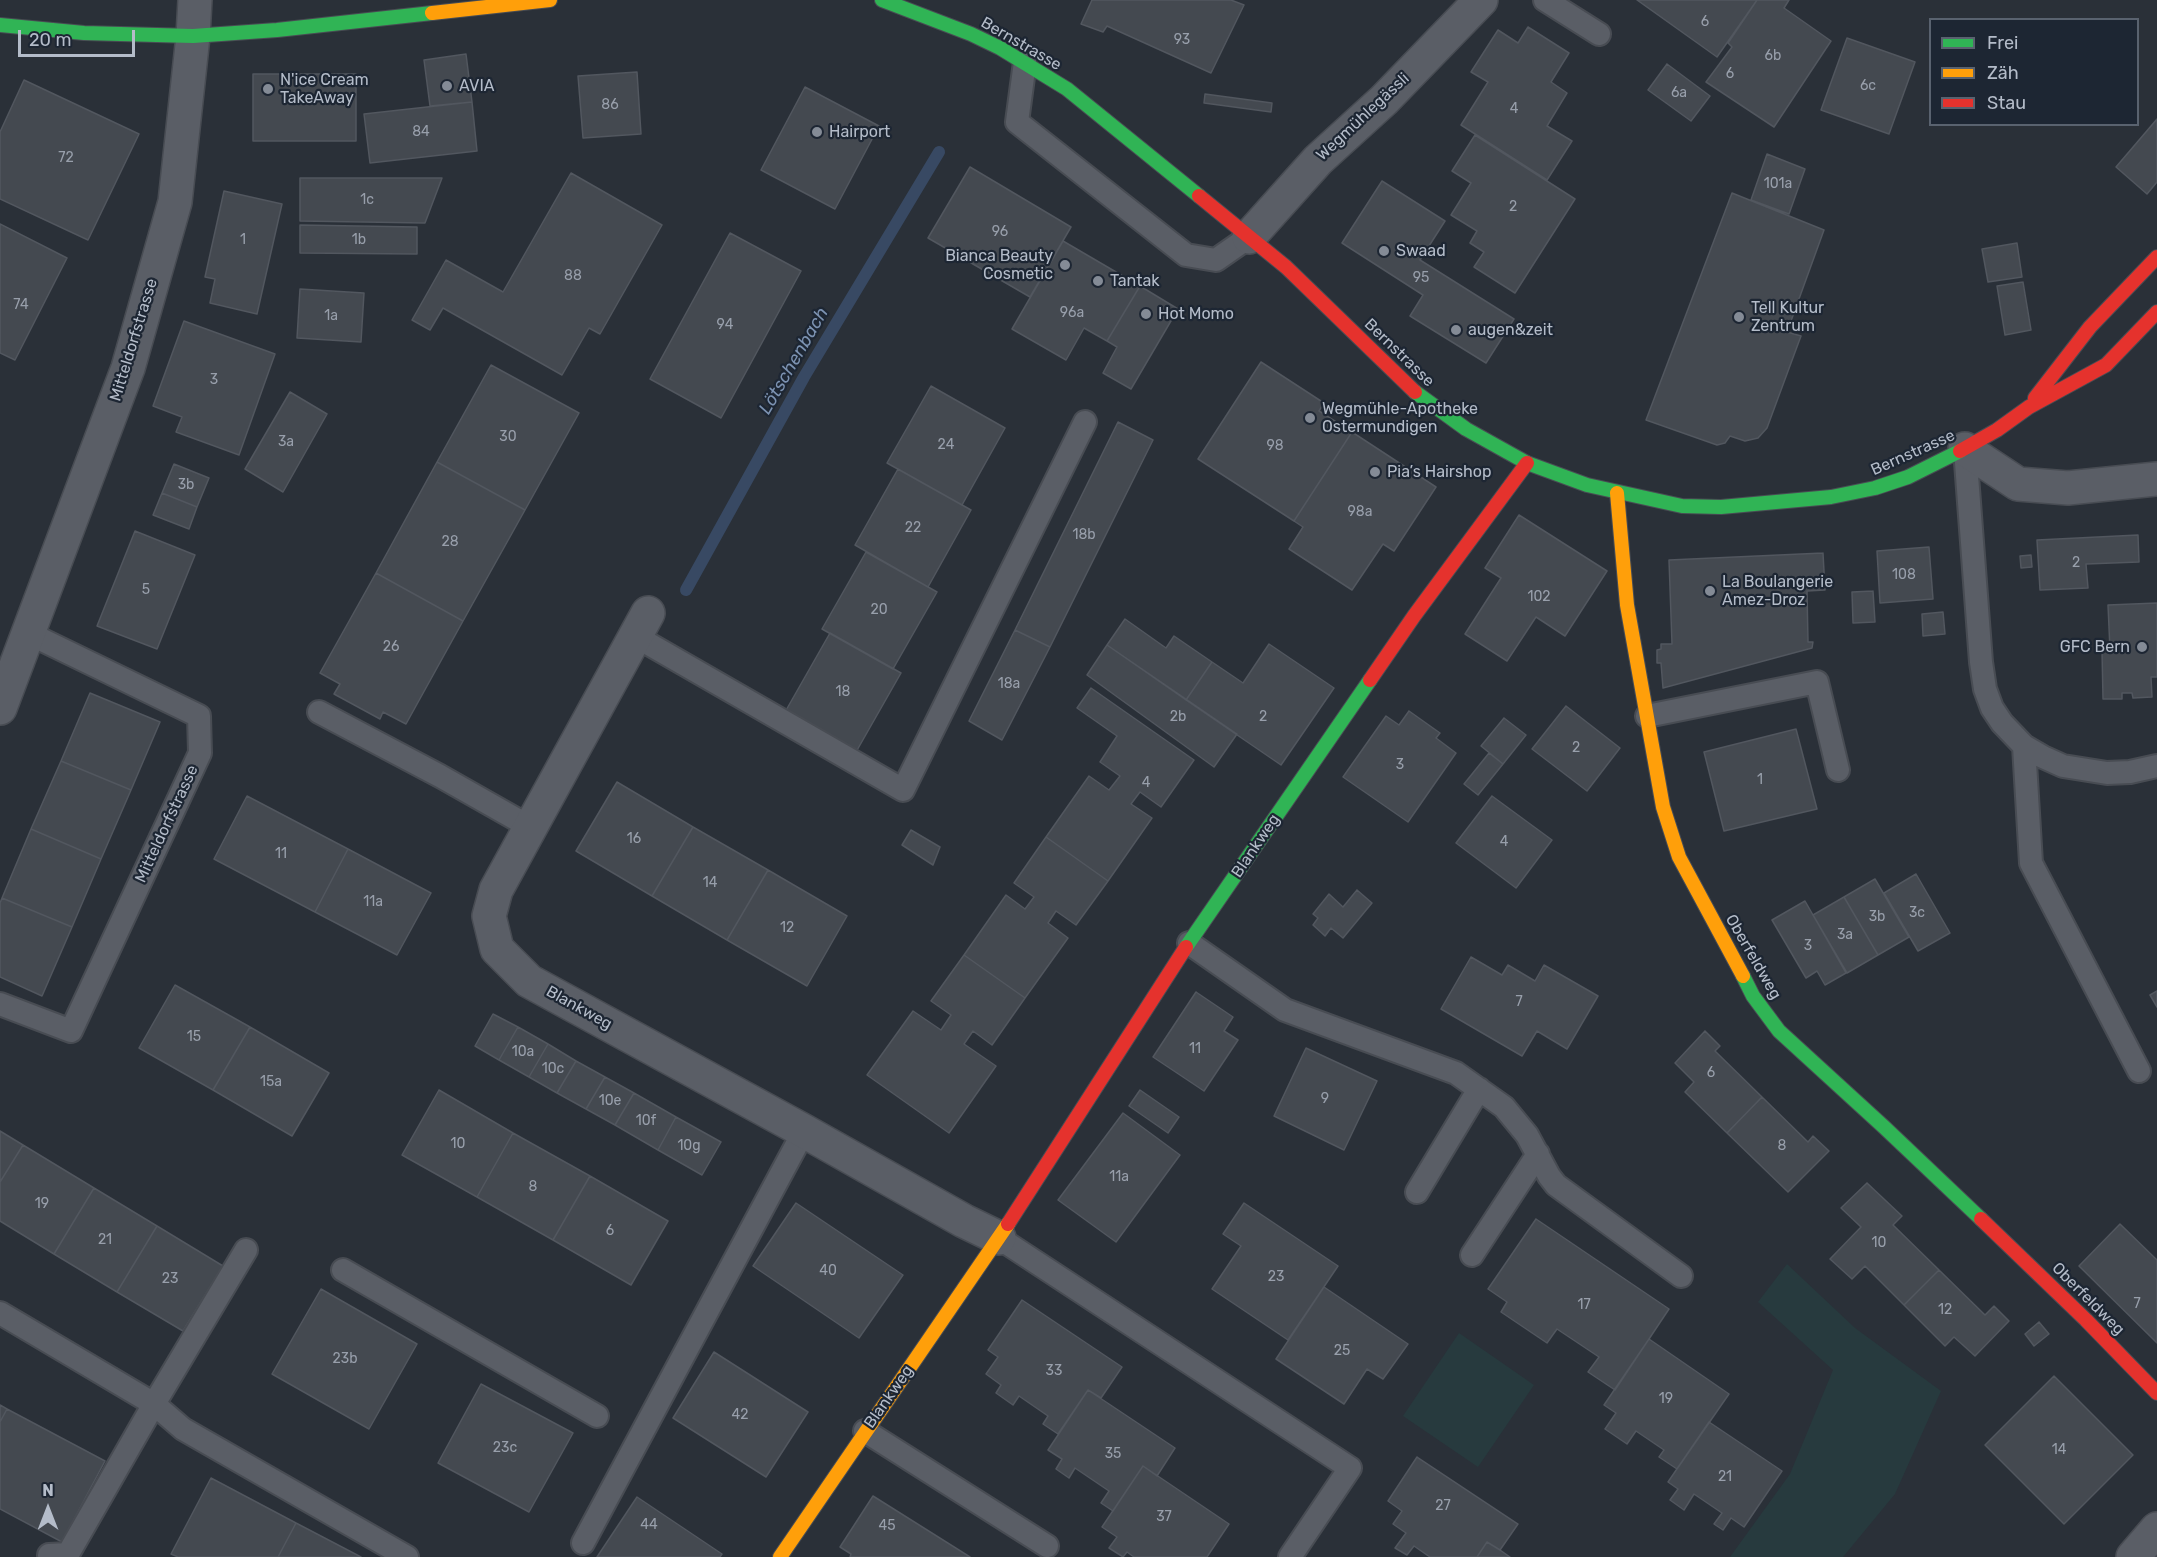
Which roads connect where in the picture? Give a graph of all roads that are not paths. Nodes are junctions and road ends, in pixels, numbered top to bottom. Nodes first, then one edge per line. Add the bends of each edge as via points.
1 (195, 0) edge
2 (550, 0) edge
3 (882, 0) edge
4 (1481, 0) edge
5 (1545, 0) edge
6 (0, 25) edge
7 (1599, 34) dead end
8 (193, 36) junction
9 (1025, 62) junction
10 (1249, 237) junction
11 (2157, 257) edge
12 (2157, 312) edge
13 (2029, 407) junction
14 (1085, 422) dead end
15 (1965, 449) junction
16 (1527, 463) junction
17 (2157, 479) edge
18 (1617, 494) junction
19 (641, 625) joint
20 (28, 633) junction
21 (0, 708) edge
22 (319, 712) dead end
23 (1647, 716) junction
24 (2024, 746) junction
25 (2157, 766) edge
26 (1838, 770) dead end
27 (530, 827) junction
28 (1190, 943) junction
29 (0, 1004) edge
30 (2139, 1071) dead end
31 (1479, 1089) junction
32 (804, 1131) junction
33 (1538, 1154) junction
34 (1417, 1192) dead end
35 (999, 1238) junction
36 (246, 1250) dead end
37 (1472, 1255) dead end
38 (343, 1270) dead end
39 (1681, 1276) dead end
40 (0, 1313) edge
41 (2157, 1393) edge
42 (154, 1404) junction
43 (597, 1416) dead end
44 (865, 1431) junction
45 (2157, 1529) edge
46 (583, 1543) dead end
47 (1047, 1546) dead end
48 (49, 1555) dead end
49 (407, 1557) edge
50 (780, 1557) edge
51 (1290, 1557) edge
52 (2133, 1557) edge

1 - 8 street, Mitteldorfstrasse
2 - 8 street
3 - 9 street, Bernstrasse via 971,34
4 - 10 street, Wegmühlegässli via 1384,100 1317,160
5 - 7 lane
6 - 8 street via 84,33
8 - 20 street, Mitteldorfstrasse via 175,202 128,368
9 - 10 street, Bernstrasse via 1067,89
9 - 10 lane via 1017,122 1186,255 1216,260
10 - 16 street, Bernstrasse via 1286,267 1420,397
11 - 13 street, Bernstrasse via 2090,327
12 - 13 street, Bernstrasse via 2106,365
13 - 15 street, Bernstrasse
14 - 19 lane via 903,790
15 - 17 street via 2018,484 2068,488
15 - 18 street, Bernstrasse via 1908,477 1831,497 1721,507 1682,506
15 - 24 lane via 1985,689 2002,723
16 - 18 street, Bernstrasse
16 - 28 street, Blankweg via 1414,616
18 - 23 street, Oberfeldweg via 1627,605
19 - 27 street, Blankweg
20 - 21 street, Mitteldorfstrasse
20 - 29 lane, Mitteldorfstrasse via 199,716 200,753 71,1031
22 - 27 lane
23 - 26 lane via 1816,682
23 - 41 street, Oberfeldweg via 1663,807 1679,857 1753,996 1797,1049 2086,1320
24 - 25 lane via 2053,761 2086,771 2130,772
24 - 30 lane via 2031,863
27 - 32 street, Blankweg via 496,890 489,916 497,950 530,981
28 - 31 lane via 1285,1010 1456,1073
28 - 35 street, Blankweg
31 - 33 lane via 1504,1107
31 - 34 lane
32 - 35 street, Blankweg
32 - 46 lane via 730,1289 646,1443
33 - 37 lane
33 - 39 lane via 1556,1185
35 - 44 street, Blankweg
35 - 51 lane via 1350,1468
36 - 42 lane
38 - 43 lane
40 - 42 lane
42 - 48 lane via 68,1554
42 - 49 lane via 183,1429
44 - 47 lane
44 - 50 street, Blankweg
45 - 52 street

